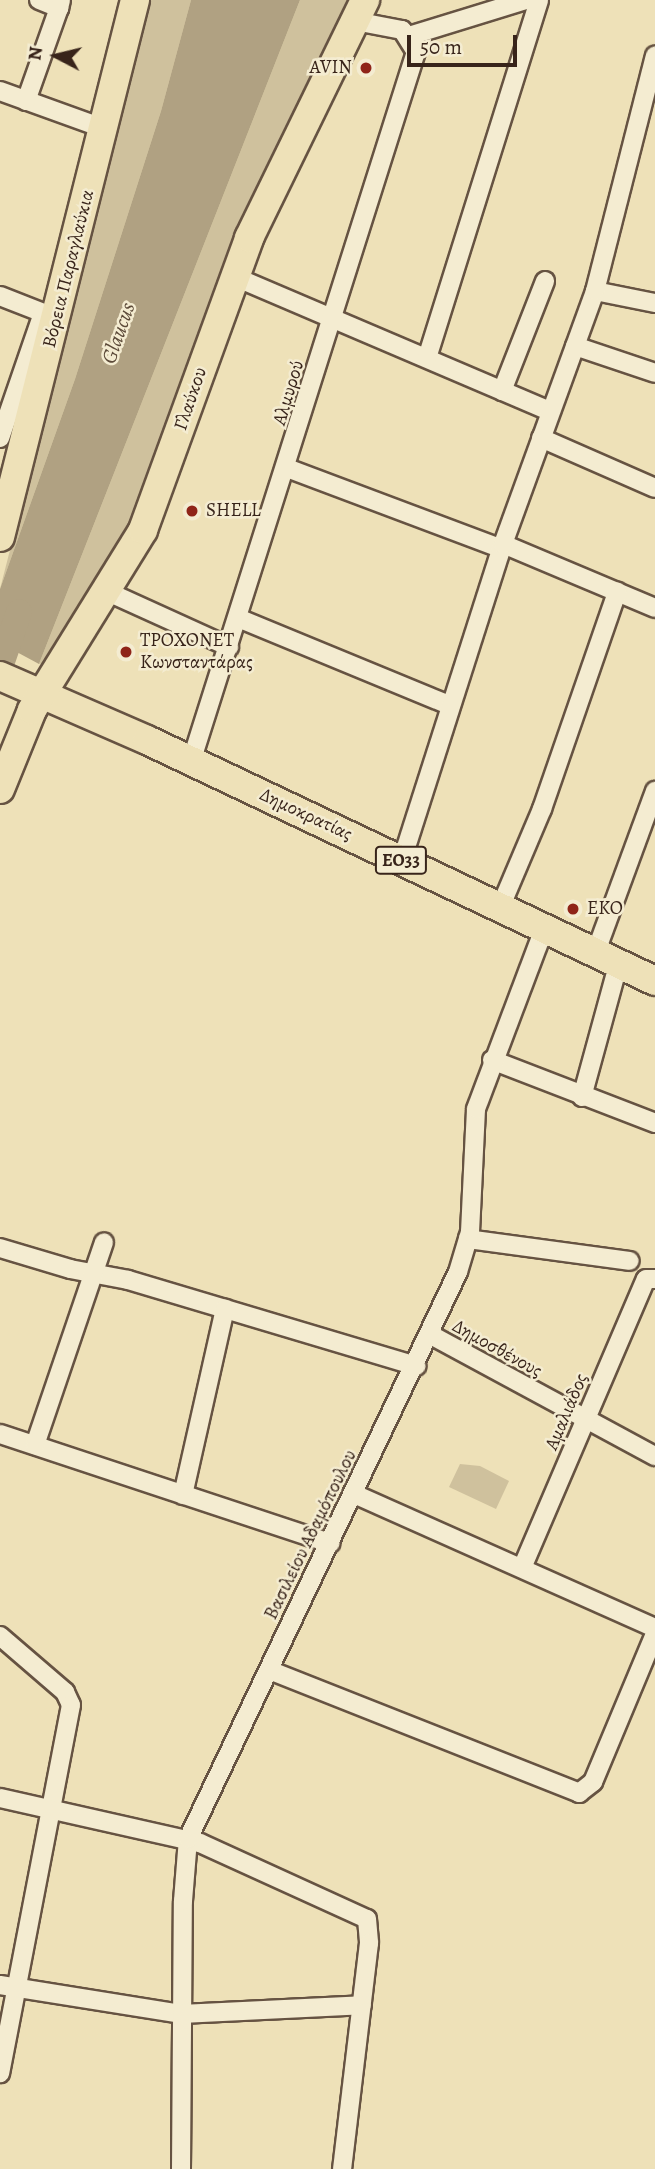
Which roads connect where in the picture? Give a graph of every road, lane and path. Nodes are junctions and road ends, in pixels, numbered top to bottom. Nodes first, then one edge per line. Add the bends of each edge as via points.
1 (39, 0) edge
2 (135, 0) edge
3 (526, 0) edge
4 (538, 0) edge
5 (60, 4) edge
6 (360, 10) edge
7 (409, 36) junction
8 (655, 56) edge
9 (0, 91) edge
10 (26, 101) junction
11 (103, 128) junction
12 (233, 276) junction
13 (545, 281) dead end
14 (595, 291) junction
15 (0, 296) edge
16 (655, 303) edge
17 (50, 316) junction
18 (334, 319) junction
19 (575, 346) junction
20 (427, 358) junction
21 (655, 373) edge
22 (502, 391) junction
23 (550, 411) junction
24 (0, 438) edge
25 (541, 438) junction
26 (287, 468) junction
27 (655, 488) edge
28 (0, 537) edge
29 (503, 546) junction
30 (108, 592) junction
31 (617, 592) junction
32 (655, 608) edge
33 (238, 618) junction
34 (229, 647) junction
35 (0, 661) edge
36 (0, 676) edge
37 (37, 685) junction
38 (451, 706) junction
39 (191, 762) junction
40 (0, 789) edge
41 (655, 791) edge
42 (401, 860) junction
43 (500, 908) junction
44 (544, 929) junction
45 (606, 960) junction
46 (655, 981) edge
47 (492, 1060) junction
48 (582, 1097) junction
49 (655, 1123) edge
50 (468, 1239) junction
51 (104, 1242) dead end
52 (0, 1248) edge
53 (630, 1261) dead end
54 (93, 1275) junction
55 (655, 1279) edge
56 (225, 1309) junction
57 (430, 1335) junction
58 (416, 1366) junction
59 (586, 1422) junction
60 (0, 1434) edge
61 (35, 1445) junction
62 (655, 1456) edge
63 (354, 1494) junction
64 (183, 1495) junction
65 (330, 1543) junction
66 (522, 1568) junction
67 (655, 1628) edge
68 (655, 1634) edge
69 (0, 1636) edge
70 (269, 1670) junction
71 (648, 1670) edge
72 (0, 1798) edge
73 (48, 1809) junction
74 (188, 1839) junction
75 (8, 1986) edge
76 (362, 2005) junction
77 (181, 2014) junction
78 (0, 2073) edge
79 (181, 2169) edge
80 (342, 2169) edge

1 - 5 street
2 - 11 main road, Βόρεια Παραγλαύκια
3 - 7 street
4 - 20 street
5 - 10 street
6 - 7 street
6 - 12 main road, Γλαύκου
7 - 18 street, Αλμυρού via 416,52
8 - 14 street
9 - 10 street
10 - 11 street
11 - 17 main road, Βόρεια Παραγλαύκια
12 - 18 street
12 - 30 main road, Γλαύκου via 151,510
13 - 22 street
14 - 16 street
14 - 19 street
15 - 17 street
17 - 24 street
17 - 28 main road, Βόρεια Παραγλαύκια
18 - 20 street
18 - 26 street, Αλμυρού
19 - 21 street
19 - 23 street
20 - 22 street
22 - 23 street
23 - 25 street
25 - 27 street
25 - 29 street
26 - 29 street
26 - 33 street, Αλμυρού
29 - 31 street
29 - 38 street
30 - 34 street
30 - 37 main road, Γλαύκου
31 - 32 street
31 - 43 street via 542,808
33 - 34 street, Αλμυρού
33 - 38 street
34 - 39 street, Αλμυρού
35 - 37 main road, ΕΟ33
36 - 37 main road, ΕΟ33
37 - 39 main road, Δημοκρατίας / ΕΟ33
37 - 40 main road, Γλαύκου
38 - 42 street
39 - 42 main road, Δημοκρατίας / ΕΟ33
41 - 45 street
42 - 43 main road, Δημοκρατίας / ΕΟ33
43 - 44 main road, Δημοκρατίας / ΕΟ33
44 - 45 main road, Δημοκρατίας / ΕΟ33
44 - 47 street, Βασιλείου Αδαμόπουλου
45 - 46 main road, Δημοκρατίας / ΕΟ33
45 - 48 street
47 - 48 street
47 - 50 street, Βασιλείου Αδαμόπουλου via 473,1126
48 - 49 street
50 - 53 street
50 - 57 street, Βασιλείου Αδαμόπουλου
51 - 54 street
52 - 54 street
54 - 56 street via 128,1280
54 - 61 street
55 - 59 street, Αμαλιάδος via 646,1279
56 - 58 street
56 - 64 street
57 - 58 street, Βασιλείου Αδαμόπουλου
57 - 59 street, Δημοσθένους
58 - 63 street, Βασιλείου Αδαμόπουλου
59 - 62 street, Δημοσθένους
59 - 66 street, Αμαλιάδος
60 - 61 street
61 - 64 street
63 - 65 street, Βασιλείου Αδαμόπουλου
63 - 66 street
64 - 65 street
65 - 70 street, Βασιλείου Αδαμόπουλου
66 - 67 street
68 - 71 street
69 - 73 street via 70,1698
70 - 71 street via 579,1793 593,1782
70 - 74 street, Βασιλείου Αδαμόπουλου
72 - 73 street
73 - 74 street
73 - 75 street
74 - 76 street via 367,1919
74 - 77 street, Βασιλείου Αδαμόπουλου
75 - 77 street
75 - 78 street
76 - 77 street
76 - 80 street
77 - 79 street, Βασιλείου Αδαμόπουλου

